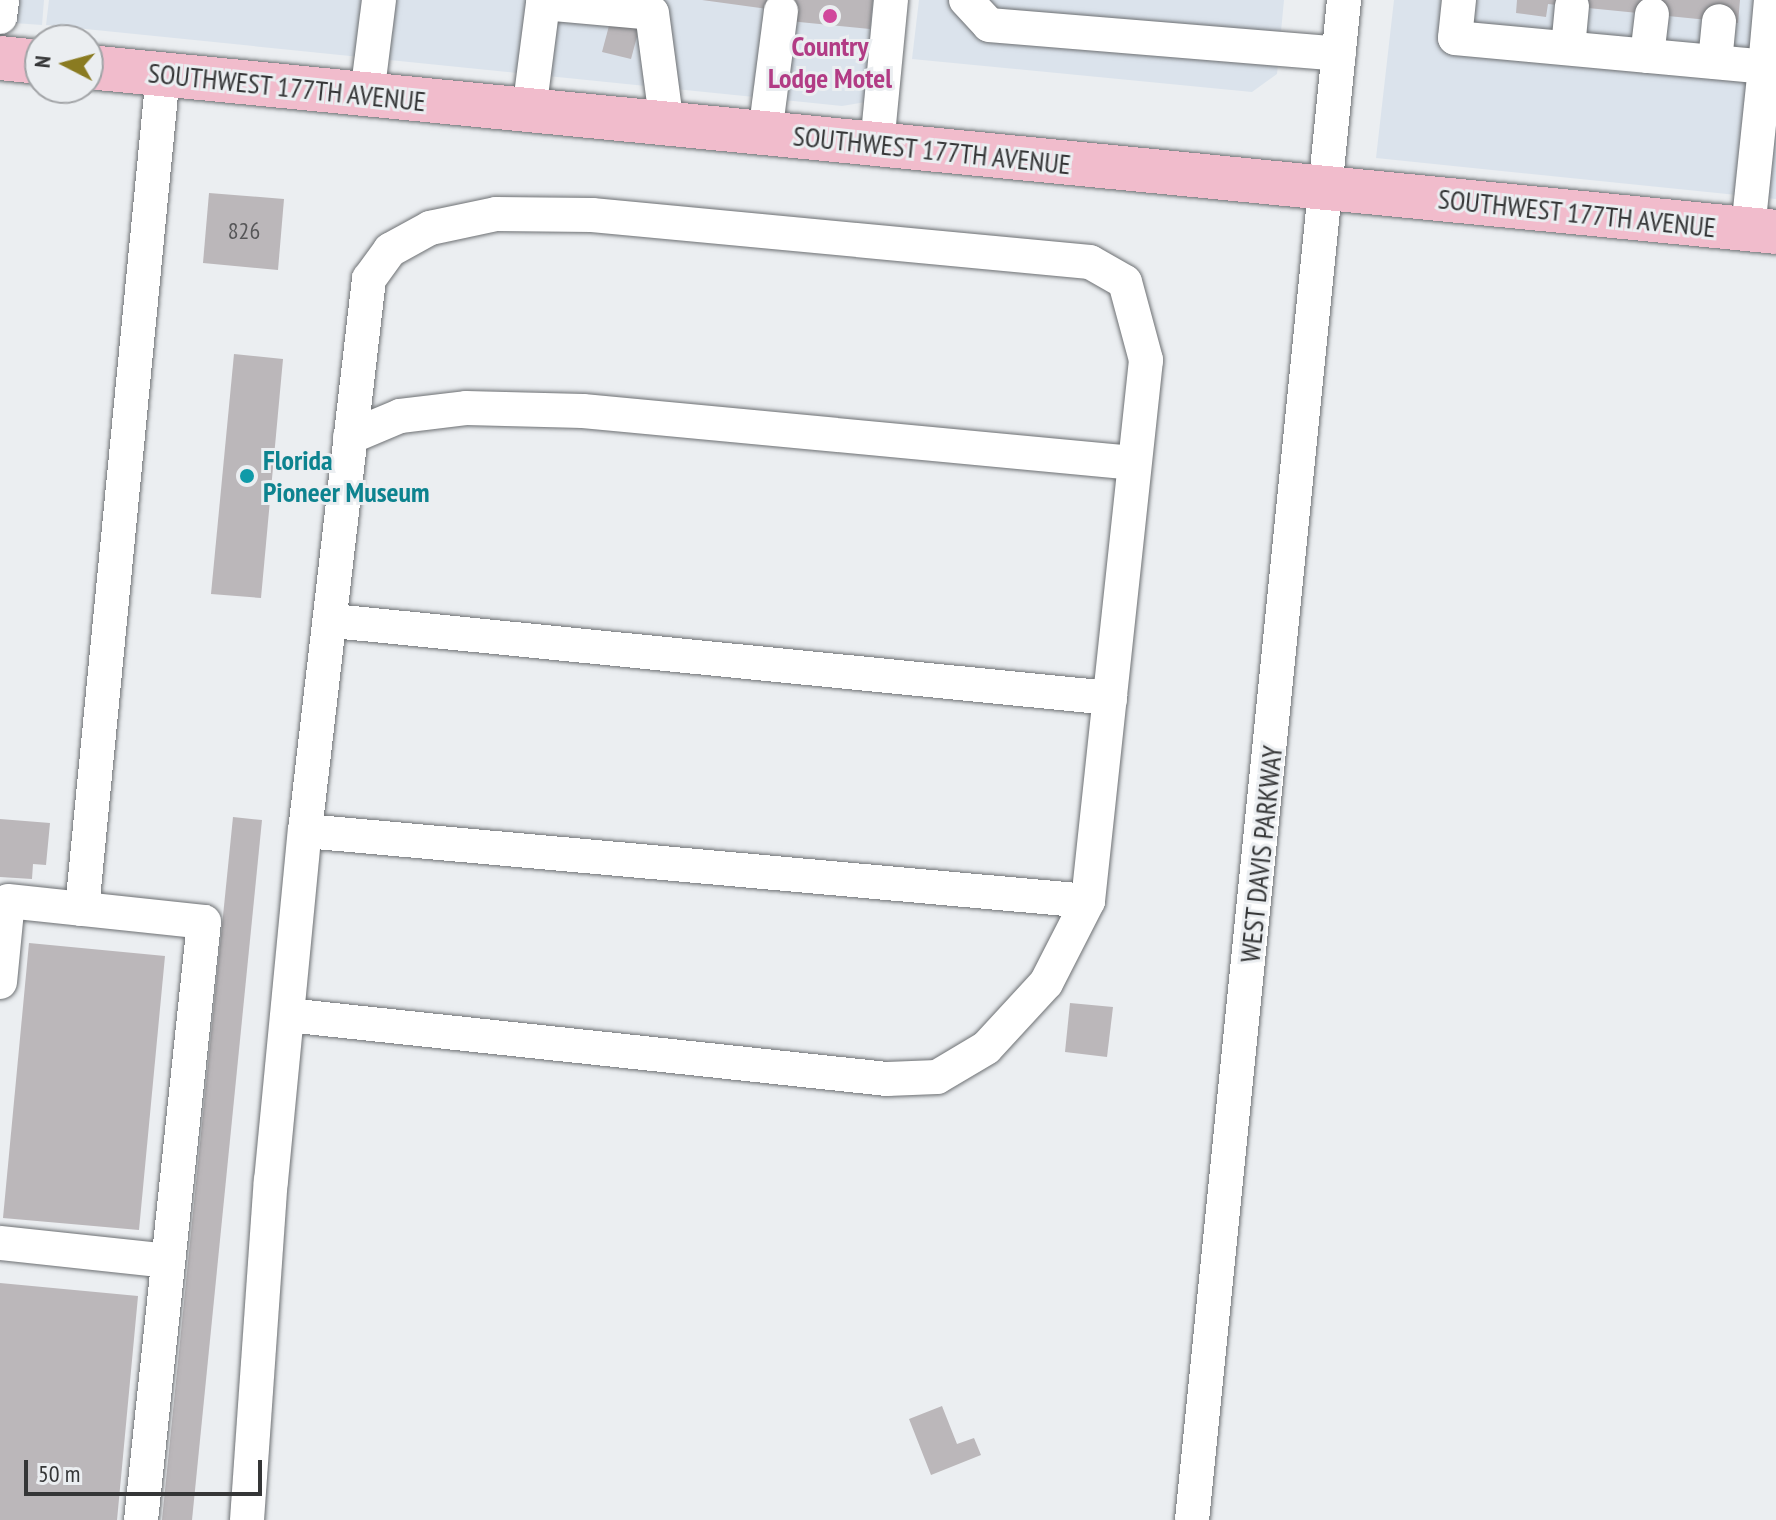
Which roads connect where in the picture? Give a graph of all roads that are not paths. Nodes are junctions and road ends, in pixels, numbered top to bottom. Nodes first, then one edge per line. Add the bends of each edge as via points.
1 (2, 0) edge
2 (379, 0) edge
3 (891, 0) edge
4 (966, 0) edge
5 (1344, 0) edge
6 (1459, 0) edge
7 (1771, 0) edge
8 (653, 6) edge
9 (1572, 6) dead end
10 (781, 11) dead end
11 (1652, 14) dead end
12 (0, 17) edge
13 (1719, 21) dead end
14 (1568, 48) junction
15 (1339, 54) junction
16 (1647, 56) junction
17 (0, 58) edge
18 (24, 60) edge
19 (1715, 62) junction
20 (1765, 67) junction
21 (104, 68) edge
22 (163, 74) junction
23 (367, 95) junction
24 (529, 111) junction
25 (667, 125) junction
26 (765, 134) junction
27 (877, 145) junction
28 (1327, 188) junction
29 (1762, 231) edge
30 (350, 437) junction
31 (1133, 463) junction
32 (333, 621) junction
33 (1110, 698) junction
34 (305, 831) junction
35 (1088, 901) junction
36 (82, 909) junction
37 (0, 982) edge
38 (287, 1015) junction
39 (0, 1243) edge
40 (168, 1261) junction
41 (141, 1520) edge
42 (247, 1520) edge
43 (1192, 1520) edge

1 - 12 street
2 - 23 street
3 - 27 street
4 - 15 street via 989,25
5 - 15 street, WEST DAVIS PARKWAY
6 - 14 street via 1455,38
7 - 20 street
8 - 24 street via 543,3
8 - 25 street
9 - 14 street
10 - 26 street
11 - 16 street
13 - 19 street
14 - 16 street
15 - 28 street, WEST DAVIS PARKWAY
16 - 19 street
17 - 18 main road
19 - 20 street
20 - 29 street
21 - 22 main road, SOUTHWEST 177TH AVENUE
22 - 23 main road, SOUTHWEST 177TH AVENUE
22 - 36 street
23 - 24 main road, SOUTHWEST 177TH AVENUE
24 - 25 main road, SOUTHWEST 177TH AVENUE
25 - 26 main road, SOUTHWEST 177TH AVENUE
26 - 27 main road, SOUTHWEST 177TH AVENUE
27 - 28 main road, SOUTHWEST 177TH AVENUE
28 - 29 main road, SOUTHWEST 177TH AVENUE
28 - 43 street, WEST DAVIS PARKWAY
30 - 31 street via 400,416 466,408 583,411
30 - 31 street via 369,279 390,250 430,228 496,214 592,215 1090,262 1125,282 1138,311 1146,360
30 - 32 street
31 - 33 street
32 - 33 street
32 - 34 street
33 - 35 street
34 - 35 street
34 - 38 street
35 - 38 street via 1046,983 986,1048 937,1077 887,1079
36 - 37 street via 8,901
36 - 40 street via 204,922
38 - 42 street
39 - 40 street
40 - 41 street

